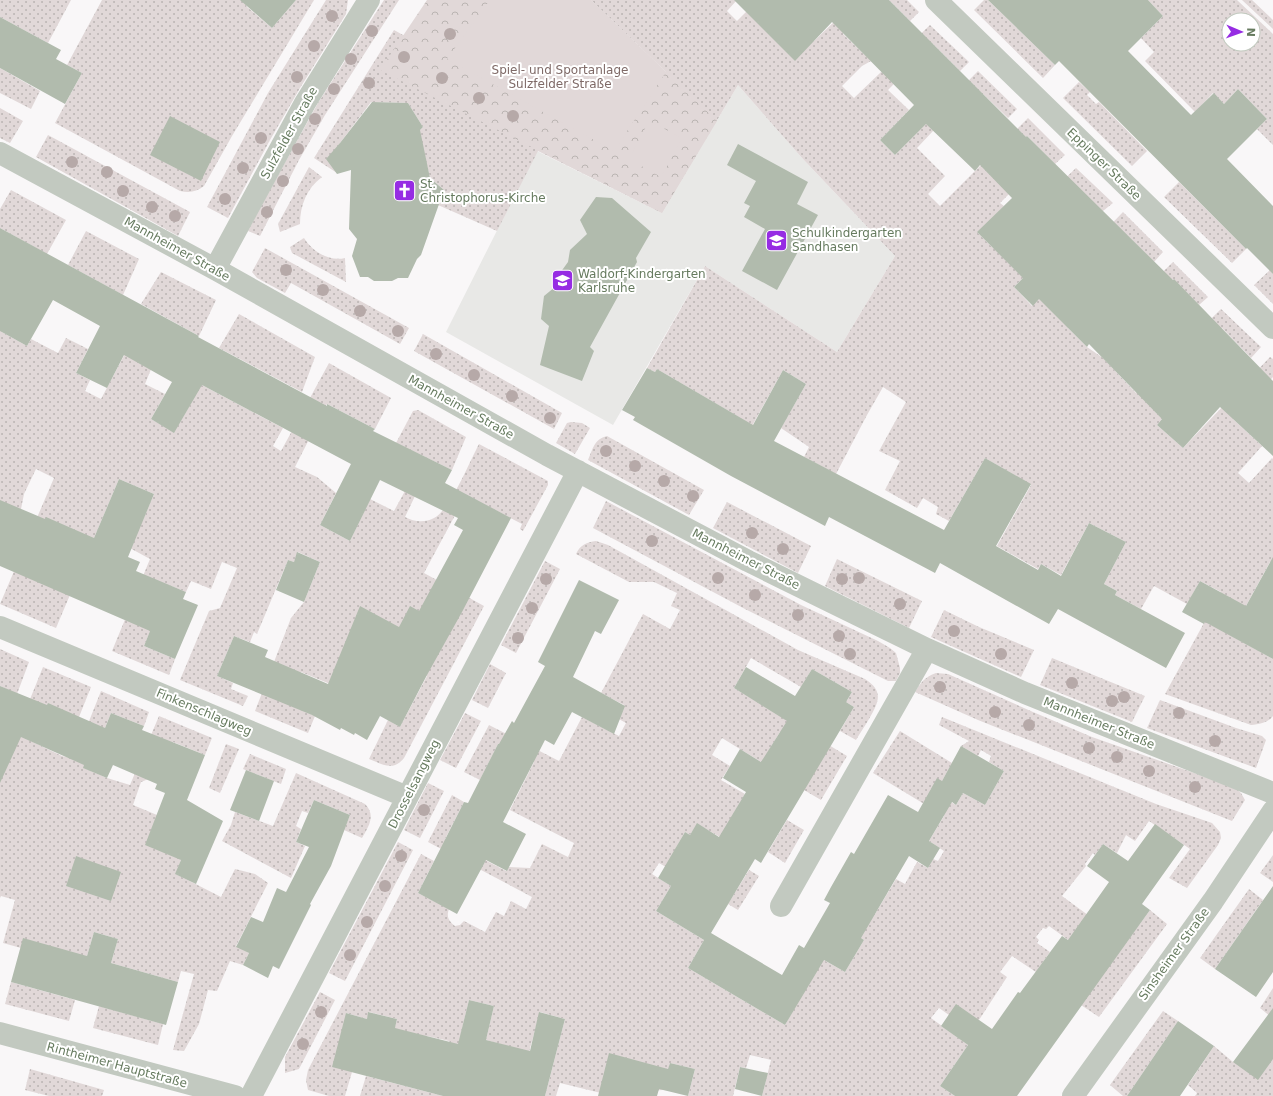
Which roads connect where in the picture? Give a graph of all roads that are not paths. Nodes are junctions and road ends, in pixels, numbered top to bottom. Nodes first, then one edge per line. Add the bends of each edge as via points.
1 (369, 0) edge
2 (936, 0) edge
3 (0, 153) edge
4 (214, 269) junction
5 (1273, 328) edge
6 (578, 471) junction
7 (0, 627) edge
8 (927, 649) junction
9 (1273, 793) edge
10 (407, 797) junction
11 (1273, 811) edge
12 (781, 906) dead end
13 (0, 1033) edge
14 (235, 1096) edge
15 (251, 1096) edge
16 (1073, 1096) edge

1 - 4 street, Sulzfelder Straße via 305,103
2 - 5 street, Eppinger Straße
3 - 4 street, Mannheimer Straße
4 - 6 street, Mannheimer Straße
6 - 8 street, Mannheimer Straße via 748,561
6 - 10 street, Drosselsangweg
7 - 10 street, Finkenschlagweg
8 - 9 street, Mannheimer Straße via 1025,693
8 - 12 street
10 - 15 street, Drosselsangweg
11 - 16 street, Sinsheimer Straße via 1213,901
13 - 14 street, Rintheimer Hauptstraße

